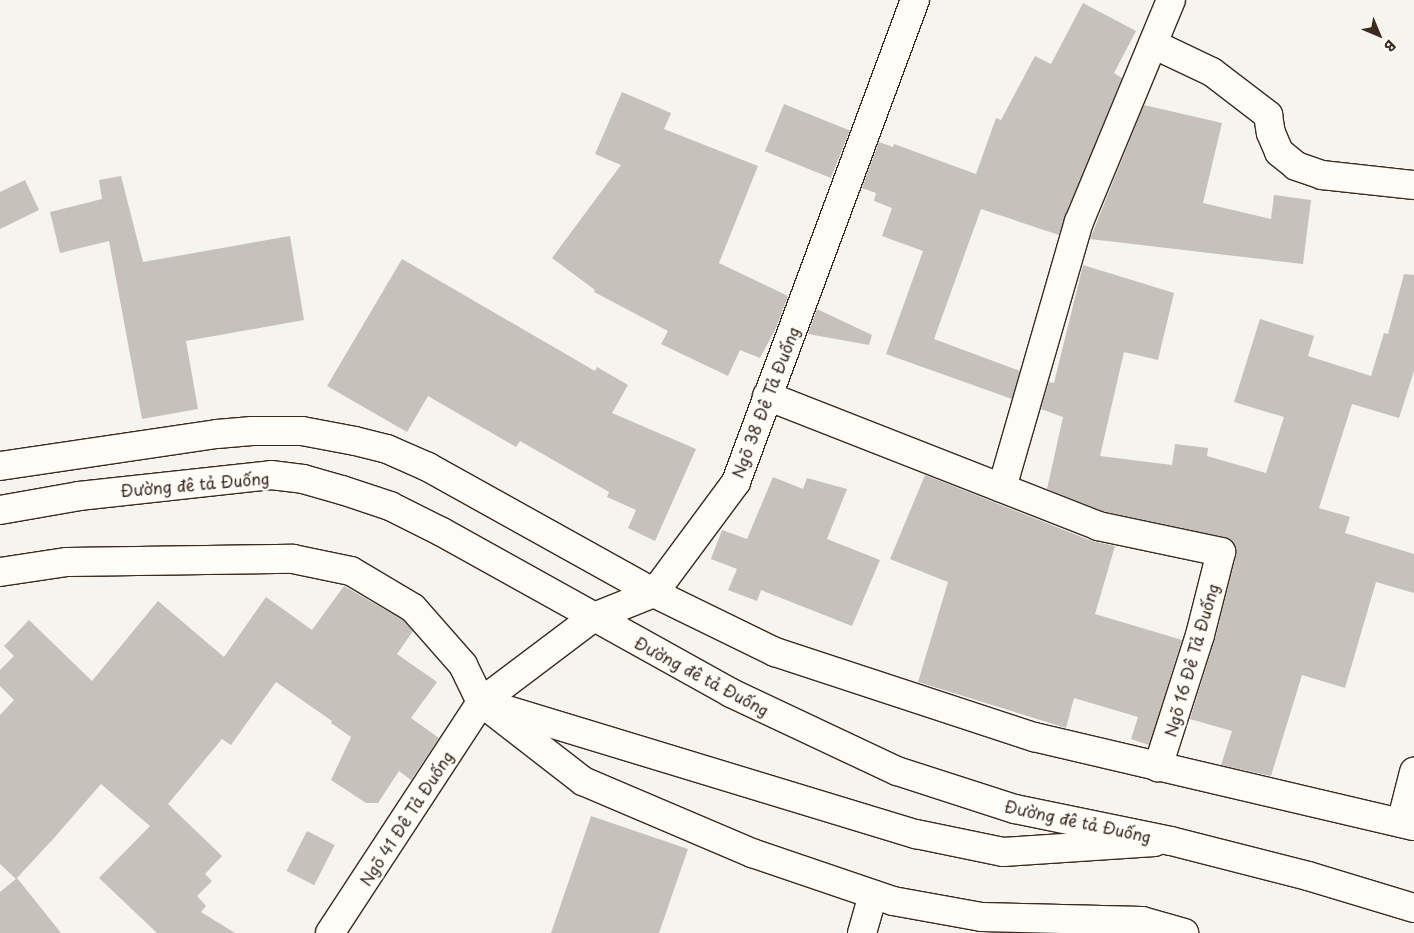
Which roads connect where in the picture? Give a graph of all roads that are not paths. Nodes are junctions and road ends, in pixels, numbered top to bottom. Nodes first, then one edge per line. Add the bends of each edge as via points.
1 (915, 0) edge
2 (1171, 0) edge
3 (1153, 44) junction
4 (1414, 185) edge
5 (767, 396) junction
6 (0, 466) edge
7 (1002, 488) junction
8 (0, 510) edge
9 (0, 572) edge
10 (654, 593) junction
11 (594, 617) junction
12 (481, 702) junction
13 (1158, 767) junction
14 (1414, 772) edge
15 (1408, 824) edge
16 (1171, 841) junction
17 (873, 895) junction
18 (1414, 908) edge
19 (330, 933) edge
20 (862, 933) edge
21 (1184, 933) edge

1 - 5 street, Ngõ 38 Đê Tả Đuống
2 - 3 street
3 - 4 street via 1212,72 1268,115 1278,152 1296,166 1322,174
3 - 7 street via 1079,222
5 - 7 street
5 - 10 street, Ngõ 38 Đê Tả Đuống via 736,482
6 - 10 street via 243,432 302,431 346,439 387,449 428,467
7 - 13 street, Ngõ 16 Đê Tả Đuống via 1098,526 1222,552 1200,635
8 - 11 street, Đường đê tả Đuống via 172,484 271,475 303,479 390,506
9 - 12 street via 67,562 293,559 351,570 413,608 463,665
10 - 11 street
10 - 13 street via 775,652 1034,737
11 - 12 street
11 - 16 street, Đường đê tả Đuống via 731,694 897,771 1015,809
12 - 16 street via 916,834 1003,852
12 - 17 street via 583,781 752,853
12 - 19 street, Ngõ 41 Đê Tả Đuống
13 - 15 street
14 - 15 street
16 - 18 street, Đường đê tả Đuống via 1308,876
17 - 20 street
17 - 21 street via 982,917 1142,921

